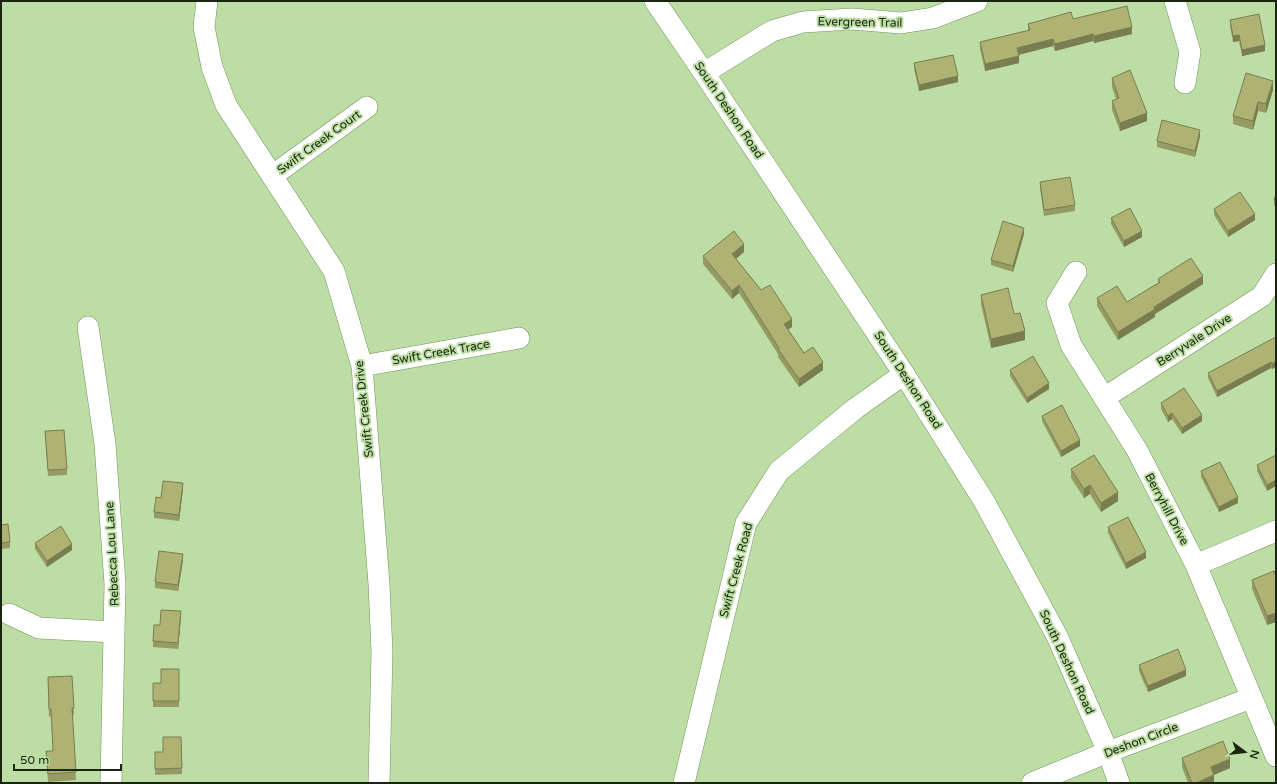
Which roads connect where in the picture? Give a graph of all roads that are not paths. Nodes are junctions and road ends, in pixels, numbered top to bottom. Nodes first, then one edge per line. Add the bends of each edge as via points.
1 (207, 1) edge
2 (655, 1) edge
3 (977, 1) edge
4 (1175, 1) edge
5 (704, 73) junction
6 (1185, 83) dead end
7 (367, 107) dead end
8 (272, 176) junction
9 (1076, 272) dead end
10 (1276, 274) edge
11 (88, 327) dead end
12 (519, 338) dead end
13 (362, 366) junction
14 (904, 374) junction
15 (1104, 398) junction
16 (1276, 531) edge
17 (1196, 565) junction
18 (9, 614) dead end
19 (114, 632) junction
20 (1251, 698) junction
21 (1108, 752) junction
22 (1276, 756) edge
23 (111, 783) edge
24 (379, 783) edge
25 (684, 783) edge
26 (1032, 783) edge
27 (1119, 783) edge

1 - 8 street, Swift Creek Drive via 204,27 212,67 226,105
2 - 5 street, South Deshon Road
3 - 5 street, Evergreen Trail via 933,18 901,23 852,19 803,22 772,31
4 - 6 street via 1190,52
5 - 14 street, South Deshon Road
7 - 8 street, Swift Creek Court
8 - 13 street, Swift Creek Drive via 334,271
9 - 15 street, Berryhill Drive via 1057,303 1071,345
10 - 15 street, Berryvale Drive via 1262,296
11 - 19 street, Rebecca Lou Lane via 105,444 115,584
12 - 13 street, Swift Creek Trace
13 - 24 street, Swift Creek Drive via 381,637
14 - 21 street, South Deshon Road via 984,501 1053,630
14 - 25 street, Swift Creek Road via 856,408 779,471 746,523
15 - 17 street, Berryhill Drive via 1137,450
16 - 17 street
17 - 20 street, Berryhill Drive
18 - 19 street via 39,628
19 - 23 street, Rebecca Lou Lane
20 - 21 street, Deshon Circle
20 - 22 street, Berryhill Drive
21 - 26 street, Deshon Circle
21 - 27 street, South Deshon Road

